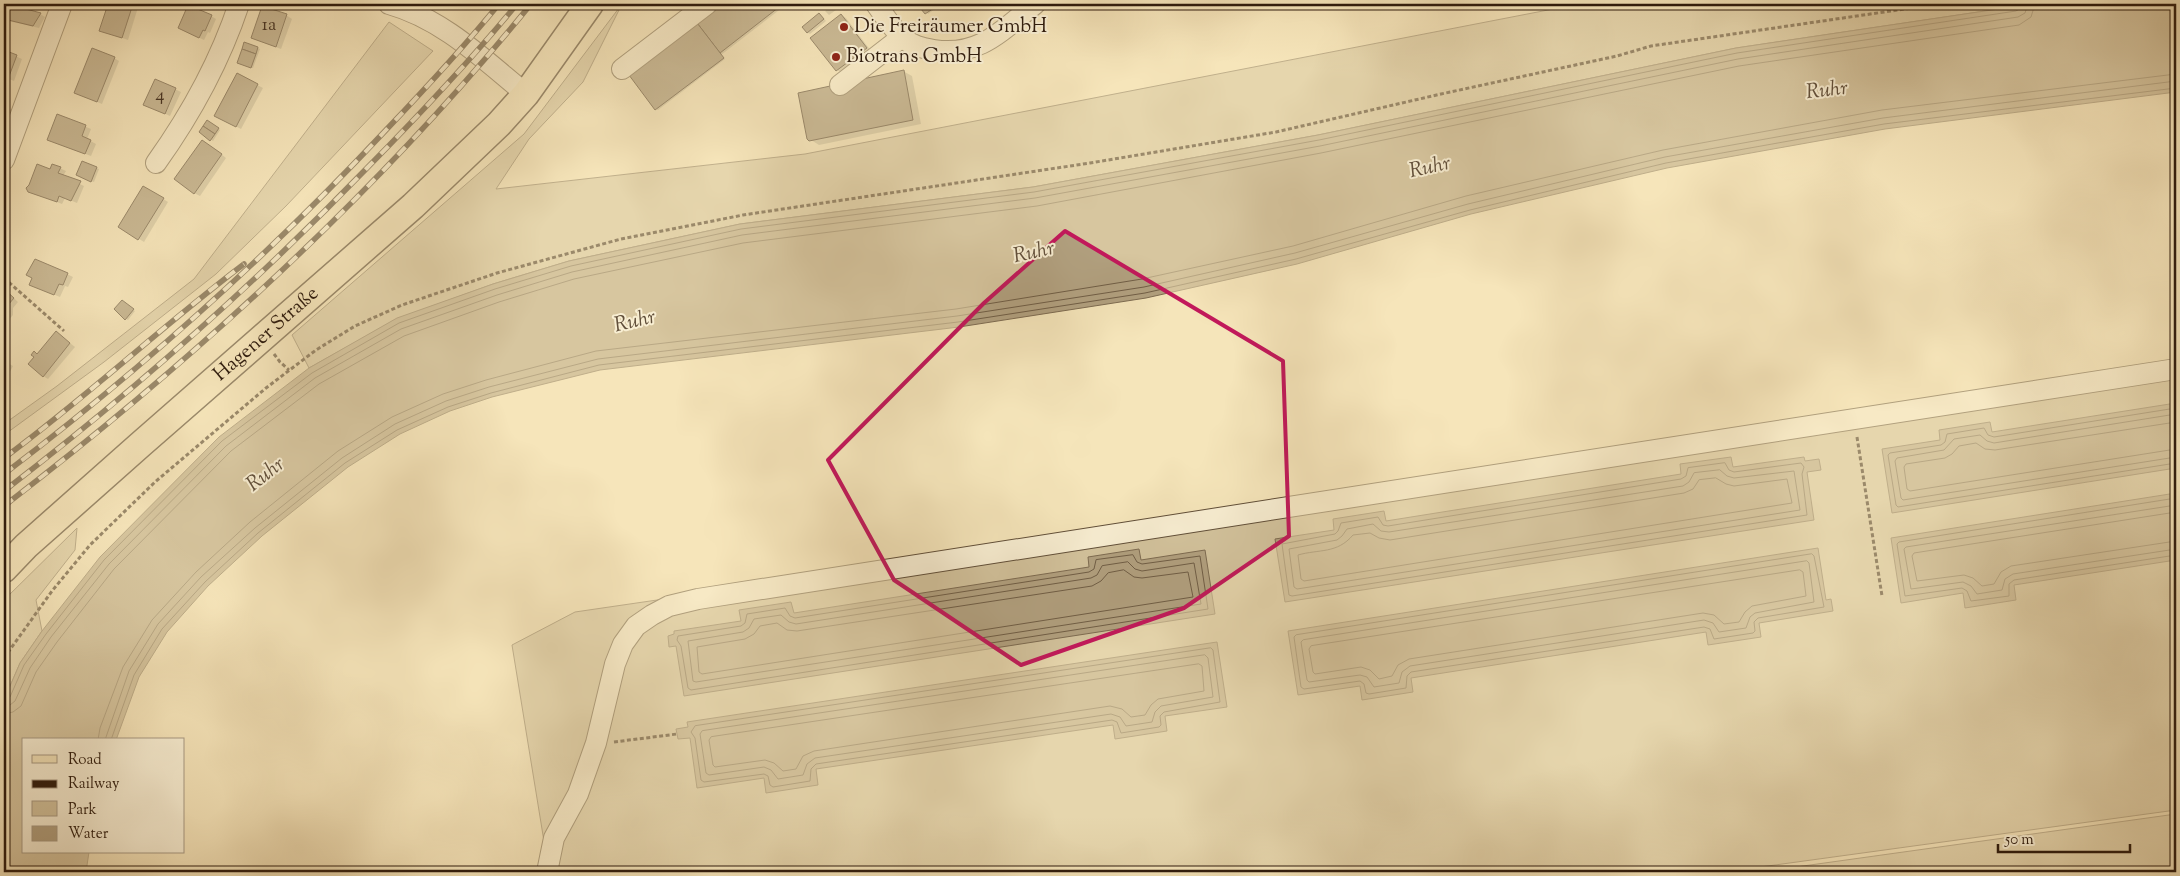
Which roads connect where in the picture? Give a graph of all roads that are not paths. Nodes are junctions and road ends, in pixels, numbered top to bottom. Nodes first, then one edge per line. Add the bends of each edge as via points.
1 (62, 4) edge
2 (239, 4) edge
3 (389, 4) edge
4 (590, 4) edge
5 (707, 4) edge
6 (876, 4) edge
7 (1035, 4) edge
8 (902, 37) junction
9 (622, 69) dead end
10 (840, 85) dead end
11 (526, 94) junction
12 (4, 160) edge
13 (156, 163) dead end
14 (2176, 369) edge
15 (4, 569) edge
16 (548, 872) edge

1 - 12 street
2 - 13 street via 207,80 182,126
3 - 11 street via 436,23
4 - 11 main road, Hagener Straße
5 - 9 street
6 - 8 street
7 - 8 street via 992,38 972,48 952,52 916,47
8 - 10 street
11 - 15 main road, Hagener Straße via 413,206 140,444
14 - 16 street via 669,606 636,626 623,644 596,743 578,794 554,838

